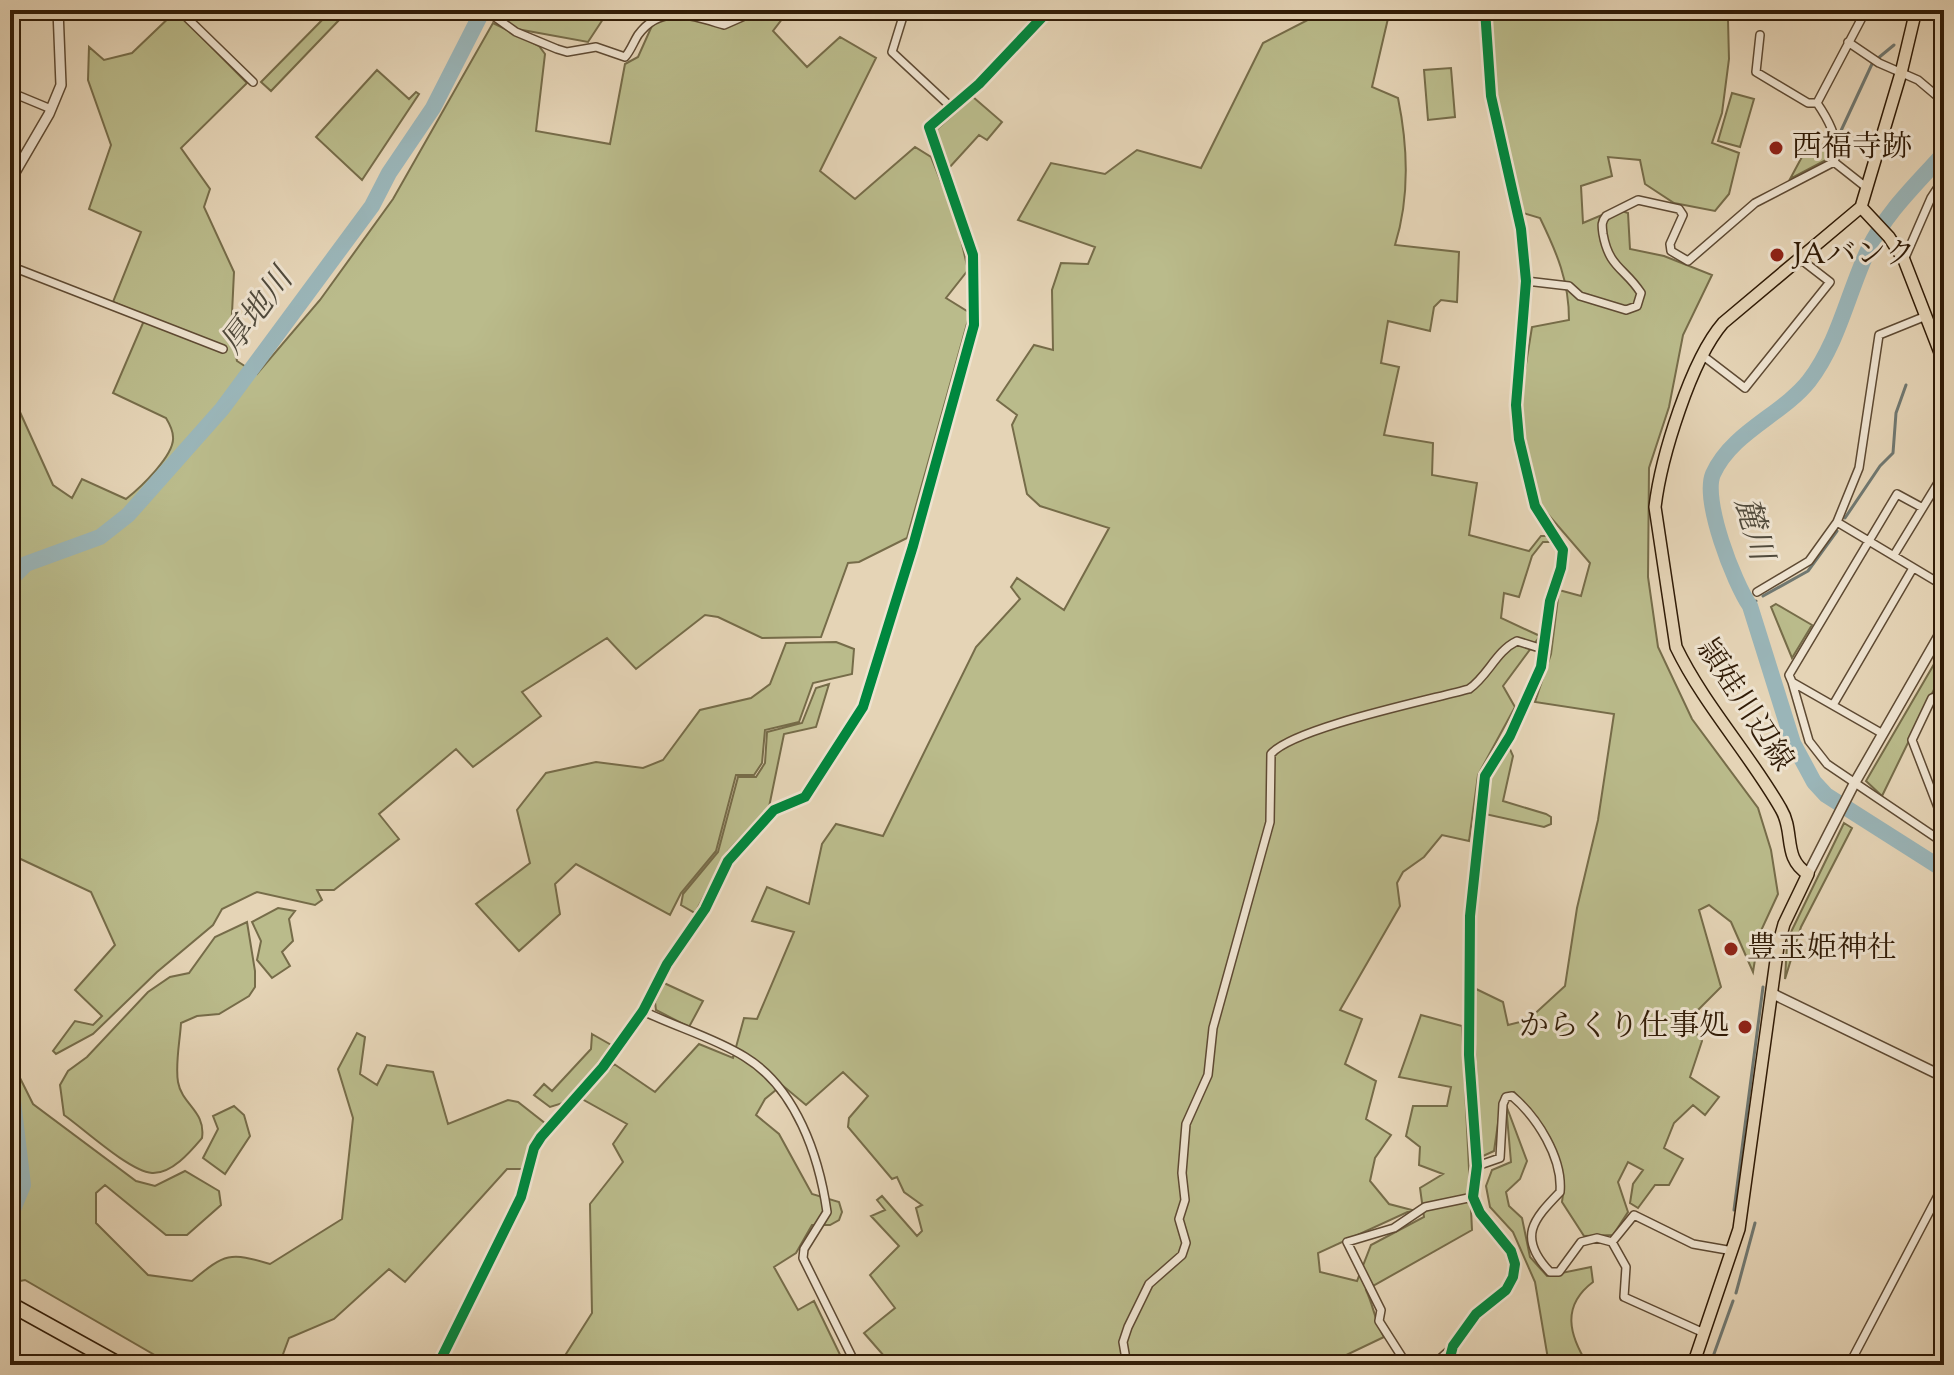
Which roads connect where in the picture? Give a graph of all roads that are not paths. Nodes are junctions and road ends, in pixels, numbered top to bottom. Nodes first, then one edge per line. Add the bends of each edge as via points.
1 (58, 10) edge
2 (179, 10) edge
3 (485, 10) edge
4 (758, 10) edge
5 (905, 10) edge
6 (1049, 10) edge
7 (1485, 10) edge
8 (1866, 10) edge
9 (1916, 10) edge
10 (1760, 35) dead end
11 (1848, 42) junction
12 (1901, 73) junction
13 (253, 82) dead end
14 (10, 92) edge
15 (1944, 96) edge
16 (1817, 103) junction
17 (951, 107) junction
18 (51, 109) junction
19 (1834, 162) junction
20 (1944, 178) edge
21 (10, 181) edge
22 (1868, 189) junction
23 (1861, 207) junction
24 (1799, 258) junction
25 (1904, 260) junction
26 (10, 266) edge
27 (1526, 281) junction
28 (1926, 316) junction
29 (223, 349) dead end
30 (1701, 354) junction
31 (1944, 363) edge
32 (1944, 473) edge
33 (1921, 507) junction
34 (1837, 522) junction
35 (1868, 542) junction
36 (1894, 555) junction
37 (1913, 568) junction
38 (1944, 586) edge
39 (1757, 592) dead end
40 (1944, 627) edge
41 (1546, 650) junction
42 (1792, 682) junction
43 (1944, 694) edge
44 (1833, 705) junction
45 (1883, 734) junction
46 (1853, 786) junction
47 (1944, 823) edge
48 (1944, 843) edge
49 (1808, 874) junction
50 (1771, 993) junction
51 (643, 1011) junction
52 (1944, 1077) edge
53 (1477, 1166) junction
54 (1944, 1184) edge
55 (1473, 1197) junction
56 (1612, 1242) junction
57 (1734, 1251) junction
58 (10, 1304) edge
59 (1704, 1333) junction
60 (1453, 1346) junction
61 (120, 1365) edge
62 (438, 1365) edge
63 (856, 1365) edge
64 (1127, 1365) edge
65 (1407, 1365) edge
66 (1433, 1365) edge
67 (1448, 1365) edge
68 (1693, 1365) edge
69 (1849, 1365) edge

1 - 18 street via 63,70
2 - 13 street
3 - 4 street via 516,32 567,52 596,47 625,57 645,28 665,13 724,25
5 - 17 street via 892,52
6 - 17 street
7 - 27 street via 1491,96 1521,229
8 - 11 street
9 - 12 main road
10 - 16 street via 1756,72 1808,103
11 - 12 street
11 - 16 street
12 - 15 street
12 - 22 main road
14 - 18 street
16 - 19 street via 1836,138
17 - 51 street via 929,127 973,255 974,325 863,707 811,791 774,810 728,861
18 - 21 street
19 - 22 street
19 - 27 street via 1755,203 1688,261 1671,251 1683,215 1679,209 1638,200 1606,216 1606,251 1641,293 1637,306 1626,310 1580,296 1569,286
20 - 25 street
22 - 23 main road
23 - 24 main road, 頴娃川辺線
23 - 25 main road
24 - 30 main road, 頴娃川辺線 via 1723,323
24 - 30 street via 1830,282 1745,388
25 - 28 main road
26 - 29 street
27 - 41 street via 1516,405 1519,439 1535,506 1563,550 1550,601
28 - 31 main road
28 - 34 street via 1879,335 1859,468
30 - 49 main road, 頴娃川辺線 via 1657,495 1670,625 1686,668 1784,814 1792,859
32 - 33 street
33 - 35 street via 1897,494
33 - 36 street
34 - 35 street
34 - 39 street via 1809,561
35 - 36 street
35 - 42 street via 1789,675
36 - 37 street
37 - 38 street
37 - 44 street
40 - 45 street
41 - 53 street via 1510,736 1485,776 1480,800 1467,975
41 - 64 street via 1517,641 1469,689 1337,723 1279,744 1271,754 1270,822 1213,1028 1208,1075 1186,1124 1184,1211 1179,1219 1186,1243 1182,1255 1149,1284 1128,1327 1123,1342
42 - 44 street
42 - 46 street via 1809,741
43 - 47 street via 1932,698 1912,740
44 - 45 street
45 - 46 street
46 - 48 street
46 - 49 street
49 - 50 main road via 1781,934
50 - 52 street
50 - 57 main road
51 - 62 street via 534,1148 521,1197
51 - 63 street via 744,1055 783,1095 811,1144 827,1212 803,1258
53 - 55 street
53 - 56 street via 1500,1158 1503,1104 1512,1096 1538,1124 1561,1180 1560,1192 1533,1221 1539,1260 1550,1272 1559,1272 1581,1242
54 - 69 street
55 - 60 street via 1515,1264 1506,1290 1476,1314
55 - 65 street via 1425,1207 1394,1228 1347,1242 1381,1310 1379,1321
56 - 57 street via 1634,1215 1693,1244
56 - 59 street via 1626,1267 1624,1297
57 - 59 main road
58 - 61 highway
59 - 68 main road
60 - 66 street
60 - 67 street

